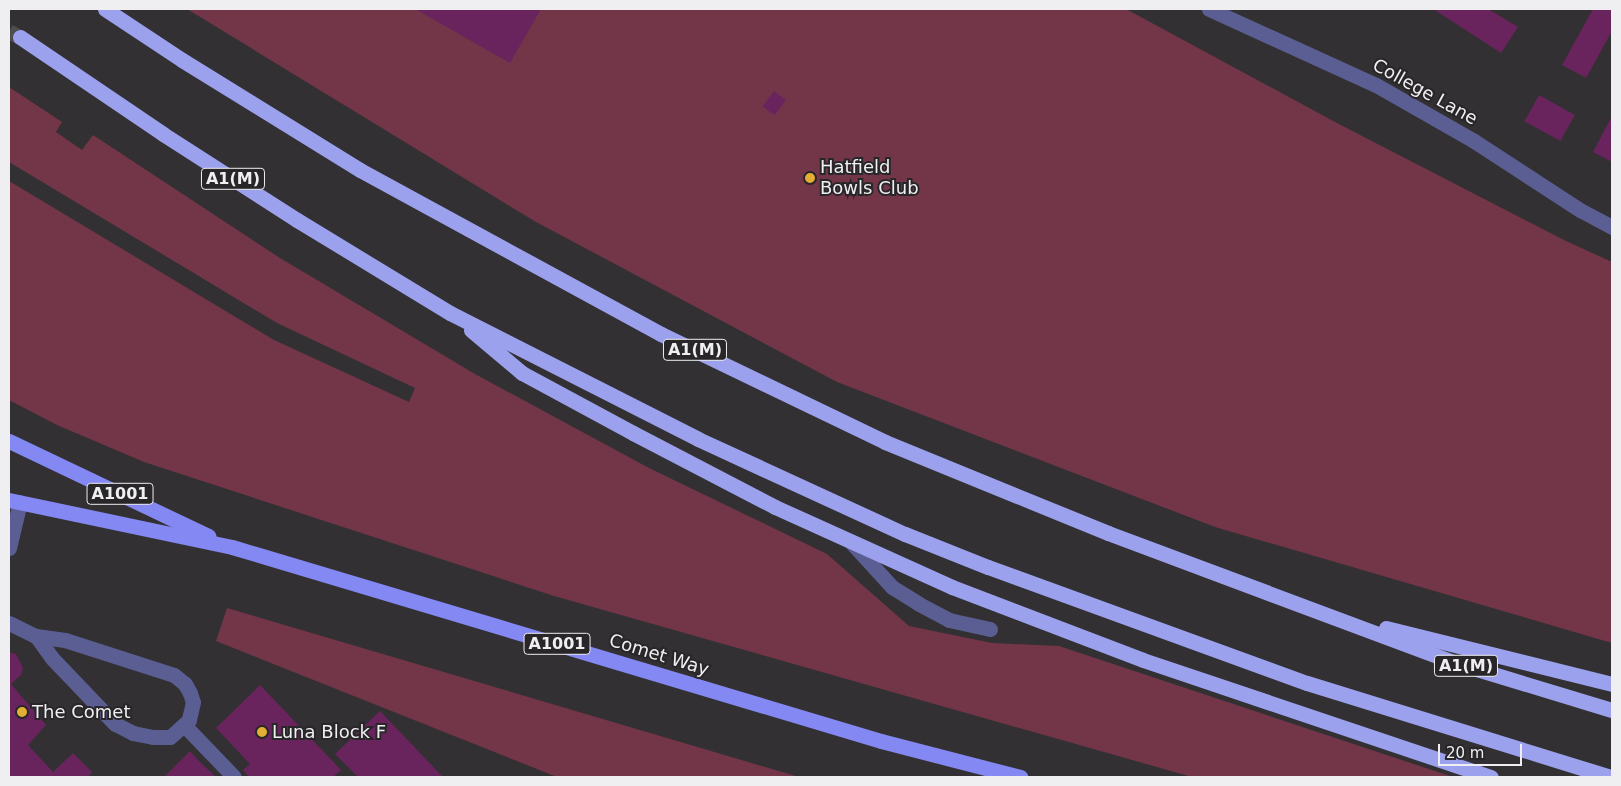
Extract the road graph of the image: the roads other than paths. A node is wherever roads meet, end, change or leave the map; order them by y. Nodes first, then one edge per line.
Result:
1 (105, 9) edge
2 (1209, 9) edge
3 (20, 37) tunnel mouth
4 (1612, 227) edge
5 (450, 313) junction
6 (9, 441) edge
7 (14, 501) edge
8 (850, 541) junction
9 (232, 547) junction
10 (9, 548) edge
11 (1324, 612) junction
12 (9, 623) edge
13 (990, 629) dead end
14 (36, 636) junction
15 (1612, 684) edge
16 (1612, 710) edge
17 (184, 725) junction
18 (234, 777) edge
19 (1020, 777) edge
20 (1491, 777) edge
21 (1610, 777) edge

1 - 11 highway, A1(M)
2 - 4 street, College Lane
3 - 5 highway, A1(M)
5 - 8 highway
5 - 21 highway, A1(M)
6 - 9 main road, Comet Way / A1001
7 - 9 main road, Comet Way / A1001
7 - 10 street
8 - 13 street
8 - 20 highway
9 - 19 main road, Comet Way / A1001
11 - 15 highway
11 - 16 highway, A1(M)
12 - 14 street
14 - 17 street
14 - 17 street
17 - 18 street

